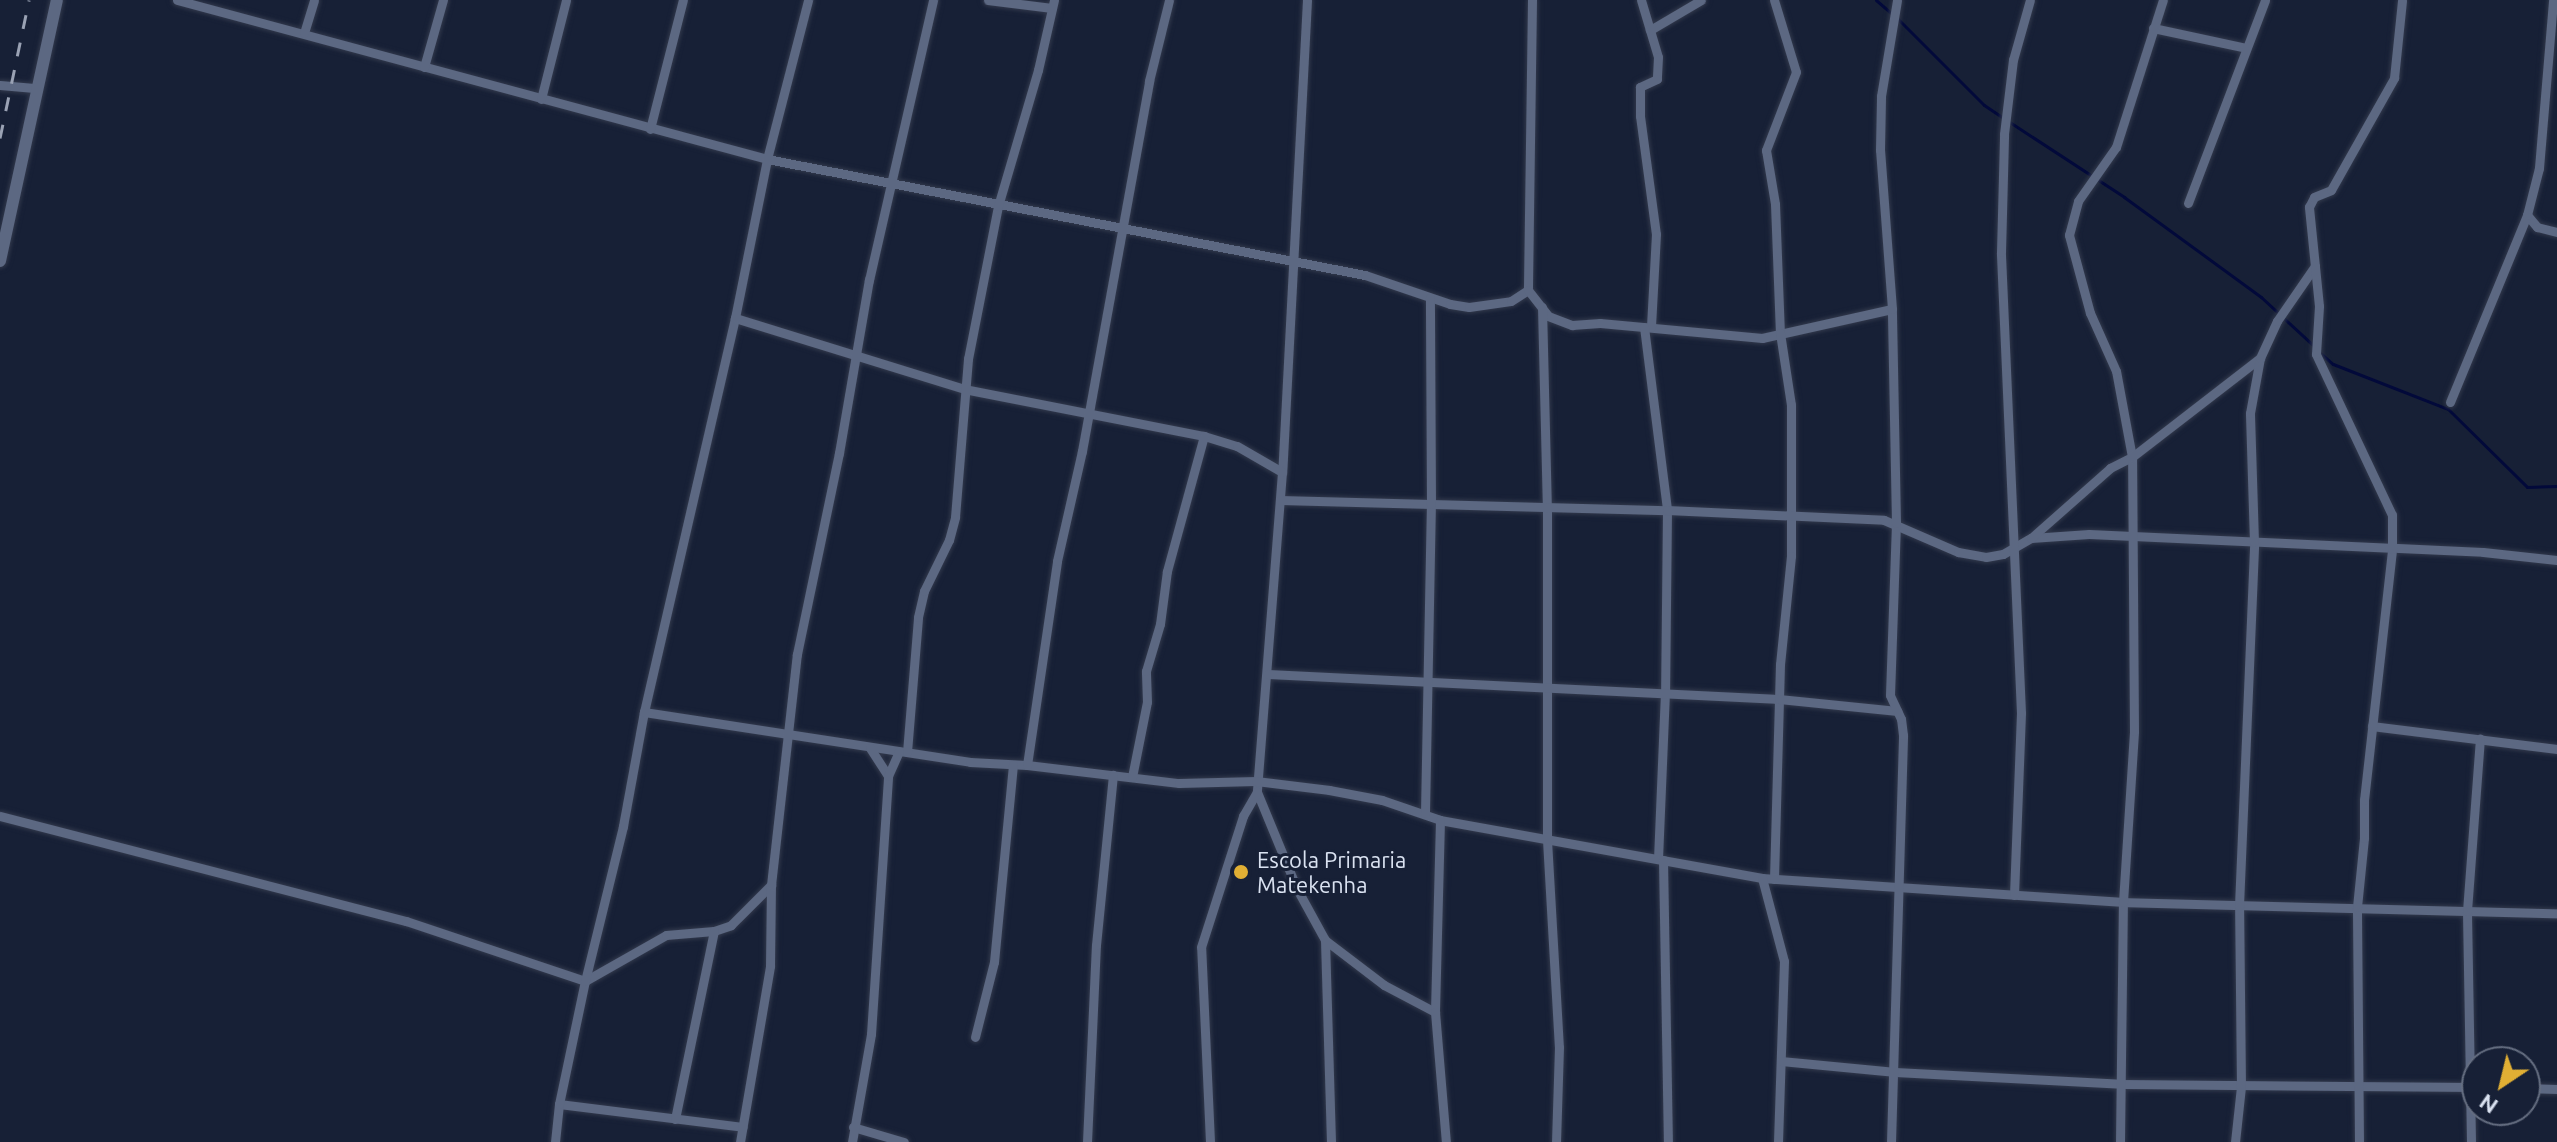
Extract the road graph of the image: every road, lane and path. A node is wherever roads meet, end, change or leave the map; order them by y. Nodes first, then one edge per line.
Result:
1 (57, 0) edge
2 (177, 0) edge
3 (314, 0) edge
4 (443, 0) edge
5 (566, 0) edge
6 (683, 0) edge
7 (808, 0) edge
8 (933, 0) edge
9 (988, 0) edge
10 (1169, 0) edge
11 (1307, 0) edge
12 (1532, 0) edge
13 (1641, 0) edge
14 (1701, 0) edge
15 (1774, 0) edge
16 (1897, 0) edge
17 (2030, 0) edge
18 (2163, 0) edge
19 (2265, 0) edge
20 (2402, 0) edge
21 (2553, 0) edge
22 (199, 2) edge
23 (1053, 4) edge
24 (2153, 28) junction
25 (1650, 30) junction
26 (304, 33) junction
27 (2246, 48) junction
28 (424, 67) junction
29 (0, 85) edge
30 (37, 88) junction
31 (541, 99) junction
32 (650, 129) junction
33 (767, 159) junction
34 (889, 185) junction
35 (2188, 203) dead end
36 (998, 206) junction
37 (2527, 215) junction
38 (1123, 231) junction
39 (2557, 232) edge
40 (0, 261) edge
41 (1291, 262) junction
42 (2315, 266) junction
43 (1528, 290) junction
44 (1430, 298) junction
45 (1542, 307) junction
46 (1892, 309) junction
47 (735, 318) junction
48 (1648, 327) junction
49 (1780, 333) junction
50 (855, 357) junction
51 (2260, 358) junction
52 (964, 389) junction
53 (2450, 402) dead end
54 (1089, 412) junction
55 (1204, 436) junction
56 (2132, 457) junction
57 (1282, 472) junction
58 (1280, 500) junction
59 (1431, 504) junction
60 (1547, 507) junction
61 (1667, 510) junction
62 (1790, 514) junction
63 (1896, 523) junction
64 (2135, 537) junction
65 (2031, 538) junction
66 (2254, 542) junction
67 (2015, 547) junction
68 (2392, 549) junction
69 (2557, 560) edge
70 (1268, 674) junction
71 (1429, 680) junction
72 (1547, 690) junction
73 (1665, 692) junction
74 (1779, 699) junction
75 (1897, 711) junction
76 (644, 712) junction
77 (2372, 726) junction
78 (786, 735) junction
79 (2480, 738) junction
80 (870, 748) junction
81 (2557, 749) edge
82 (903, 752) junction
83 (1013, 765) junction
84 (1027, 765) junction
85 (1113, 775) junction
86 (888, 776) junction
87 (1132, 777) junction
88 (1256, 786) junction
89 (1425, 813) junction
90 (0, 816) edge
91 (1440, 820) junction
92 (1547, 840) junction
93 (1660, 859) junction
94 (1762, 878) junction
95 (1774, 879) junction
96 (771, 885) junction
97 (1898, 887) junction
98 (2014, 895) junction
99 (2123, 902) junction
100 (2239, 906) junction
101 (2357, 907) junction
102 (2467, 911) junction
103 (2557, 913) edge
104 (714, 931) junction
105 (1325, 940) junction
106 (585, 981) junction
107 (1435, 1012) junction
108 (975, 1037) dead end
109 (2472, 1046) edge
110 (1781, 1061) junction
111 (1895, 1072) junction
112 (2360, 1083) junction
113 (2121, 1084) junction
114 (2241, 1087) junction
115 (2461, 1087) edge
116 (559, 1104) junction
117 (675, 1119) junction
118 (743, 1127) junction
119 (853, 1127) junction
120 (555, 1142) edge
121 (740, 1142) edge
122 (852, 1142) edge
123 (904, 1142) edge
124 (1087, 1142) edge
125 (1210, 1142) edge
126 (1331, 1142) edge
127 (1446, 1142) edge
128 (1556, 1142) edge
129 (1668, 1142) edge
130 (1778, 1142) edge
131 (1891, 1142) edge
132 (2120, 1142) edge
133 (2235, 1142) edge
134 (2359, 1142) edge

1 - 30 street
2 - 22 street
3 - 26 street
4 - 28 street
5 - 31 street
6 - 32 street
7 - 33 street
8 - 34 street
9 - 23 street
10 - 38 street
11 - 41 street
12 - 43 street
13 - 25 street
14 - 25 street
15 - 49 street
16 - 46 street
17 - 67 street
18 - 24 street
19 - 27 street
20 - 42 street
21 - 37 street
22 - 26 street
23 - 36 street
24 - 27 street
24 - 56 street
25 - 48 street
26 - 28 street
27 - 35 street
28 - 31 street
29 - 30 street
30 - 40 street
31 - 32 street
32 - 33 street
33 - 34 street
33 - 47 street
34 - 36 street
34 - 50 street
36 - 38 street
36 - 52 street
37 - 39 street
37 - 53 street
38 - 41 street
38 - 54 street
41 - 44 street
41 - 57 street
42 - 51 street
42 - 68 street
43 - 44 street
43 - 45 street
44 - 59 street
45 - 48 street
45 - 60 street
46 - 49 street
46 - 63 street
47 - 50 street
47 - 76 street
48 - 49 street
48 - 61 street
49 - 62 street
50 - 52 street
50 - 78 street
51 - 56 street
51 - 66 street
52 - 54 street
52 - 82 street
54 - 55 street
54 - 84 street
55 - 57 street
55 - 87 street
56 - 64 street
56 - 65 street
57 - 58 street
58 - 59 street
58 - 70 street
59 - 60 street
59 - 71 street
60 - 61 street
60 - 72 street
61 - 62 street
61 - 73 street
62 - 63 street
62 - 74 street
63 - 67 street
63 - 75 street
64 - 65 street
64 - 66 street
64 - 99 street
65 - 67 street
66 - 68 street
66 - 100 street
67 - 98 street
68 - 69 street
68 - 77 street
70 - 71 street
70 - 88 street
71 - 72 street
71 - 89 street
72 - 73 street
72 - 92 street
73 - 74 street
73 - 93 street
74 - 75 street
74 - 95 street
75 - 97 street
76 - 78 street
76 - 106 street
77 - 79 street
77 - 101 street
78 - 80 street
78 - 96 street
79 - 81 street
79 - 102 street
80 - 82 street
80 - 86 street
82 - 83 street
82 - 86 street
83 - 84 street
83 - 108 street
84 - 85 street
85 - 87 street
85 - 124 street
86 - 119 street
87 - 88 street
88 - 89 street
88 - 105 street
88 - 125 street
89 - 91 street
90 - 106 street
91 - 92 street
91 - 107 street
92 - 93 street
92 - 128 street
93 - 94 street
93 - 129 street
94 - 95 street
94 - 110 street
95 - 97 street
96 - 104 street
96 - 118 street
97 - 98 street
97 - 111 street
98 - 99 street
99 - 100 street
99 - 113 street
100 - 101 street
100 - 114 street
101 - 102 street
101 - 112 street
102 - 103 street
102 - 109 street
104 - 106 street
104 - 117 street
105 - 107 street
105 - 126 street
106 - 116 street
107 - 127 street
110 - 111 street
110 - 130 street
111 - 113 street
111 - 131 street
112 - 114 street
112 - 115 street
112 - 134 street
113 - 114 street
113 - 132 street
114 - 133 street
116 - 117 street
116 - 120 street
117 - 118 street
118 - 121 street
119 - 122 street
119 - 123 street

